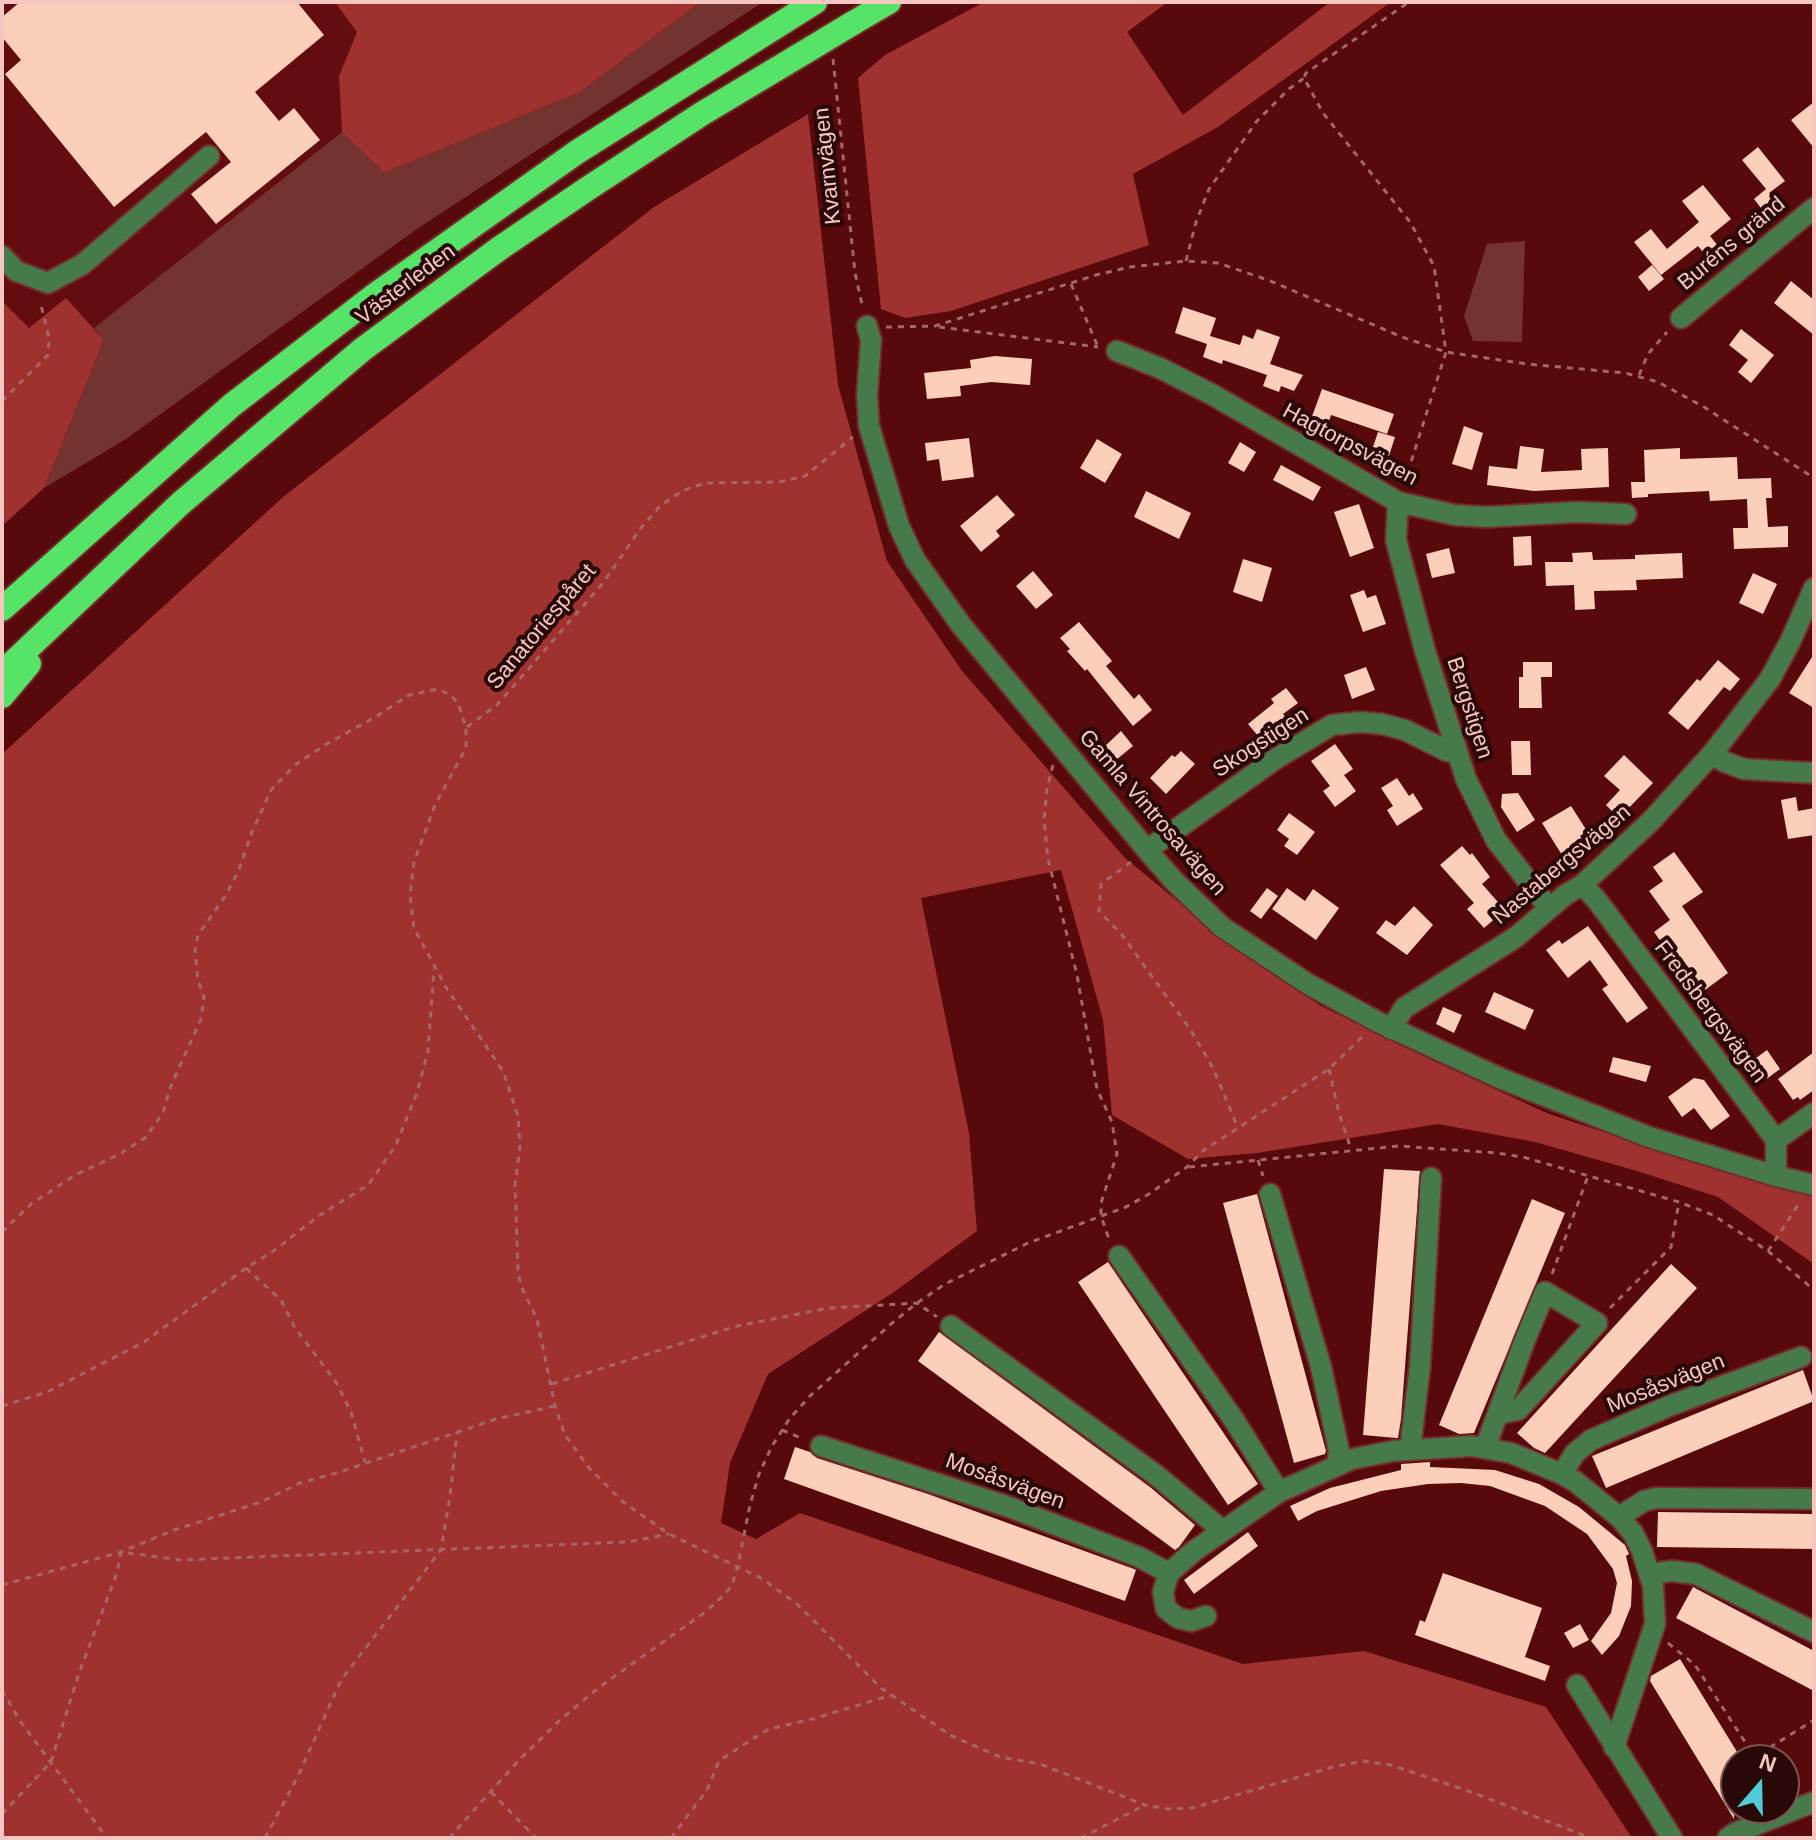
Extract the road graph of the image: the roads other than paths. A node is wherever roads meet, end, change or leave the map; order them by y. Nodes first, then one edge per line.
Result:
1 (889, 2) edge
2 (805, 8) edge
3 (209, 156) dead end
4 (1814, 208) edge
5 (2, 256) edge
6 (1681, 318) road end
7 (867, 326) road end
8 (1107, 349) road end
9 (1398, 502) junction
10 (1626, 514) dead end
11 (1814, 588) edge
12 (3, 608) edge
13 (64, 612) junction
14 (2, 673) edge
15 (2, 696) edge
16 (1457, 753) junction
17 (1712, 754) junction
18 (1814, 773) edge
19 (1147, 850) junction
20 (1582, 885) junction
21 (1549, 908) junction
22 (1384, 1025) junction
23 (1814, 1113) edge
24 (1776, 1140) junction
25 (1776, 1176) junction
26 (1431, 1178) dead end
27 (1810, 1184) edge
28 (1270, 1194) dead end
29 (1119, 1256) road end
30 (951, 1326) dead end
31 (1801, 1357) dead end
32 (1498, 1414) junction
33 (821, 1446) road end
34 (1485, 1448) junction
35 (1410, 1450) junction
36 (1337, 1465) junction
37 (1562, 1474) junction
38 (1279, 1492) junction
39 (1814, 1499) edge
40 (1619, 1517) junction
41 (1222, 1530) junction
42 (1169, 1573) junction
43 (1650, 1574) junction
44 (1206, 1616) dead end
45 (1814, 1632) edge
46 (1577, 1685) dead end
47 (1614, 1747) junction
48 (1814, 1802) edge
49 (1672, 1838) edge
50 (1728, 1838) edge

1 - 13 highway, Västerleden, bridge
2 - 12 highway, Västerleden
3 - 5 street
4 - 6 street, Buréns gränd
7 - 19 street, Gamla Vintrosavägen
8 - 9 street, Hagtorpsvägen
9 - 10 street, Hagtorpsvägen
9 - 16 street, Bergstigen
11 - 17 street, Nastabergsvägen
13 - 14 highway, Västerleden
13 - 15 highway
16 - 19 street, Skogstigen
16 - 21 street, Bergstigen
17 - 18 street
17 - 20 street, Nastabergsvägen
19 - 22 street, Gamla Vintrosavägen
20 - 21 street, Nastabergsvägen
20 - 24 street, Fredsbergsvägen
21 - 22 street, Nastabergsvägen
22 - 25 street, Gamla Vintrosavägen
23 - 24 street
24 - 25 street
25 - 27 street, Gamla Vintrosavägen
26 - 35 street
28 - 36 street
29 - 38 street
30 - 41 street
31 - 37 street, Mosåsvägen
32 - 32 street
32 - 34 street
33 - 42 street, Mosåsvägen
34 - 35 street
34 - 37 street
35 - 36 street
36 - 38 street
37 - 40 street
38 - 41 street
39 - 40 street
40 - 43 street
41 - 42 street
42 - 44 street
43 - 45 street
43 - 47 street
46 - 47 street
47 - 49 street
48 - 50 street

